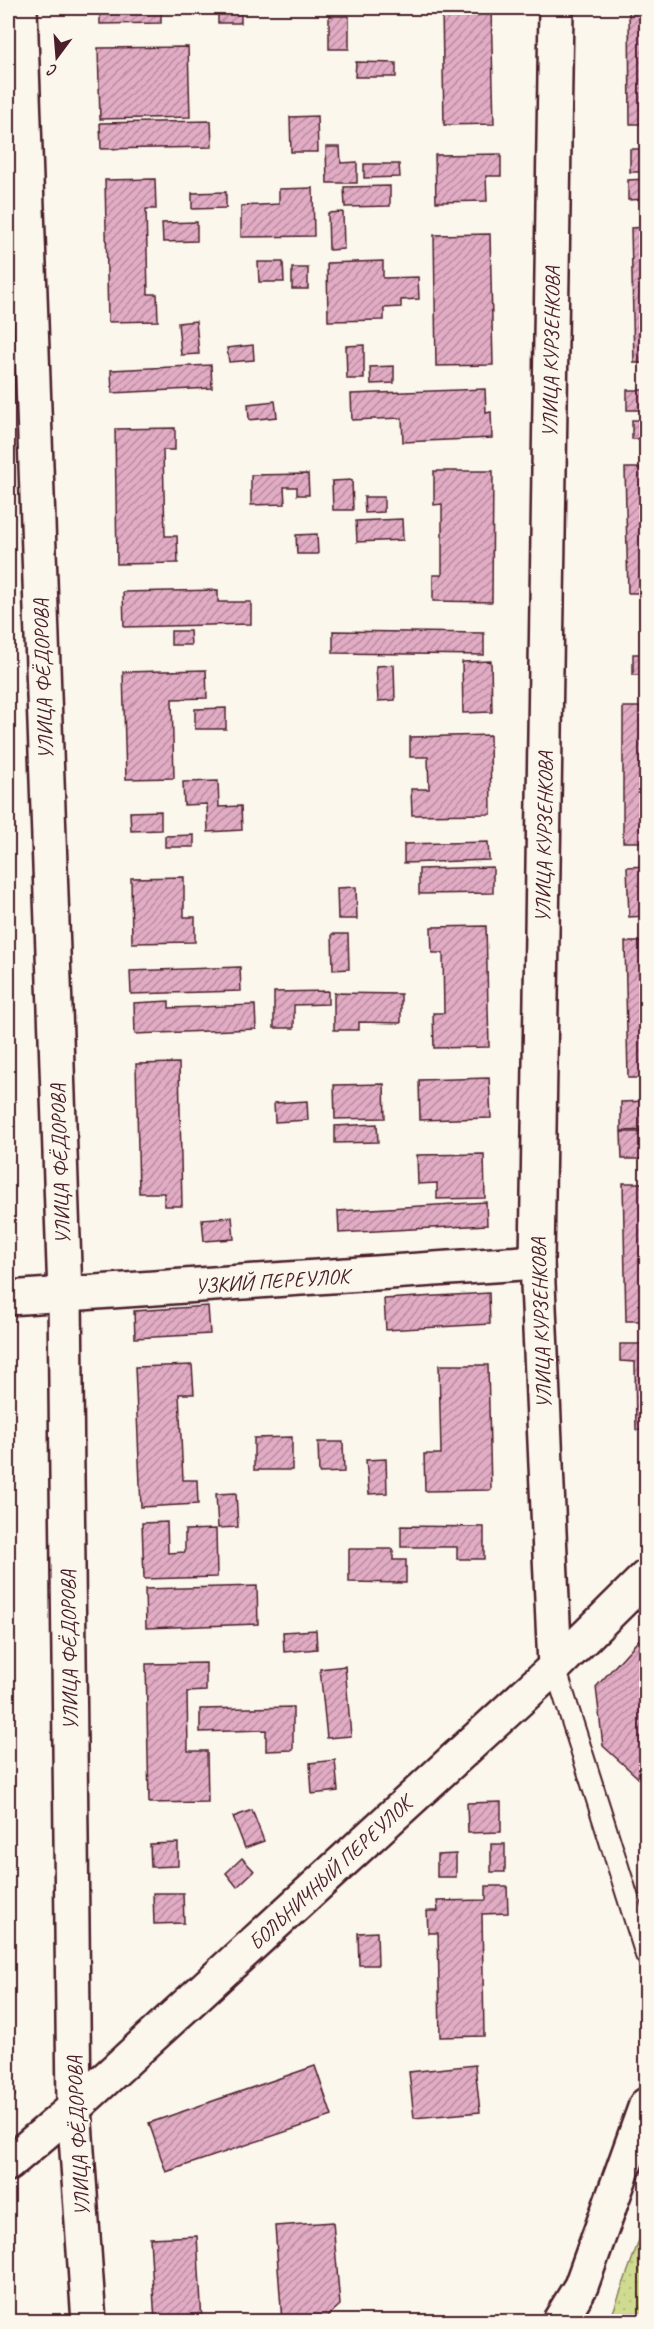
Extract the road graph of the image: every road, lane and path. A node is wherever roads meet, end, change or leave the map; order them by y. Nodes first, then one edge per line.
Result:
1 (20, 8) edge
2 (556, 8) edge
3 (537, 1262) junction
4 (65, 1295) junction
5 (8, 1298) edge
6 (646, 1577) edge
7 (555, 1667) junction
8 (646, 1955) edge
9 (646, 2104) edge
10 (74, 2108) junction
11 (8, 2164) edge
12 (89, 2322) edge
13 (559, 2322) edge

1 - 4 street, УЛИЦА ФЁДОРОВА
2 - 3 street, УЛИЦА КУРЗЕНКОВА
3 - 4 street, УЗКИЙ ПЕРЕУЛОК
3 - 7 street, УЛИЦА КУРЗЕНКОВА
4 - 5 street, УЗКИЙ ПЕРЕУЛОК
4 - 10 street, УЛИЦА ФЁДОРОВА
6 - 7 street, БОЛЬНИЧНЫЙ ПЕРЕУЛОК
7 - 8 lane
7 - 10 street, БОЛЬНИЧНЫЙ ПЕРЕУЛОК
9 - 13 street
10 - 11 street, БОЛЬНИЧНЫЙ ПЕРЕУЛОК
10 - 12 street, УЛИЦА ФЁДОРОВА

